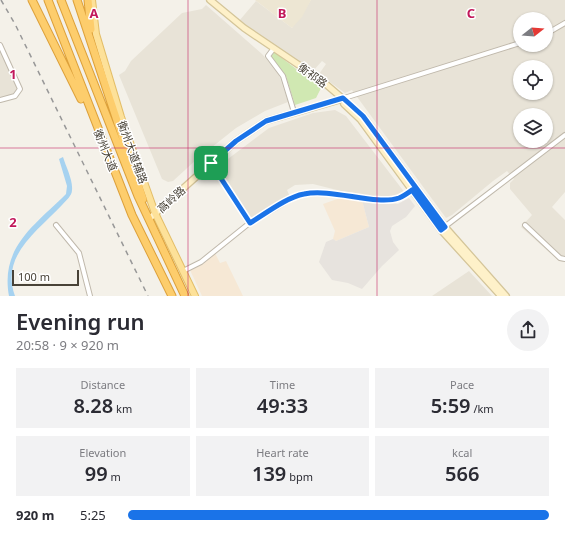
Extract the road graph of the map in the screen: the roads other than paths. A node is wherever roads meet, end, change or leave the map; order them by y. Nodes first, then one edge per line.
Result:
1 (32, 0) edge
2 (48, 0) edge
3 (61, 0) edge
4 (77, 0) edge
5 (88, 0) edge
6 (92, 0) edge
7 (208, 0) edge
8 (565, 23) edge
9 (553, 30) edge
10 (0, 45) edge
11 (513, 45) edge
12 (273, 49) junction
13 (99, 64) junction
14 (341, 99) junction
15 (0, 100) edge
16 (294, 112) junction
17 (565, 135) edge
18 (102, 142) junction
19 (211, 163) junction
20 (412, 190) junction
21 (155, 213) junction
22 (149, 219) junction
23 (250, 223) junction
24 (56, 225) dead end
25 (525, 226) dead end
26 (443, 228) junction
27 (565, 259) edge
28 (183, 271) junction
29 (90, 296) edge
30 (172, 296) edge
31 (185, 296) edge
32 (195, 296) edge
33 (501, 296) edge
34 (506, 296) edge

1 - 18 highway
2 - 18 highway, 衡州大道
3 - 22 highway, 衡州大道
4 - 13 highway
5 - 13 highway
6 - 21 main road, 衡州大道辅路
7 - 12 street, 衡祁路
8 - 9 street
10 - 15 street
11 - 14 street
12 - 14 street, 衡祁路
12 - 16 street
13 - 22 highway
14 - 16 street, 高岭路
14 - 20 street, 衡祁路
14 - 26 street, 衡祁路
16 - 19 street, 高岭路
17 - 26 street
18 - 30 highway, 衡州大道
19 - 21 street, 高岭路
19 - 23 street
20 - 23 street
20 - 26 street, 衡祁路
21 - 22 street, 高岭路
21 - 28 main road, 衡州大道辅路
22 - 31 highway, 衡州大道
23 - 28 street
24 - 29 street
25 - 27 street
26 - 33 street, 衡祁路
26 - 34 street, 衡祁路
28 - 32 main road, 衡州大道辅路

